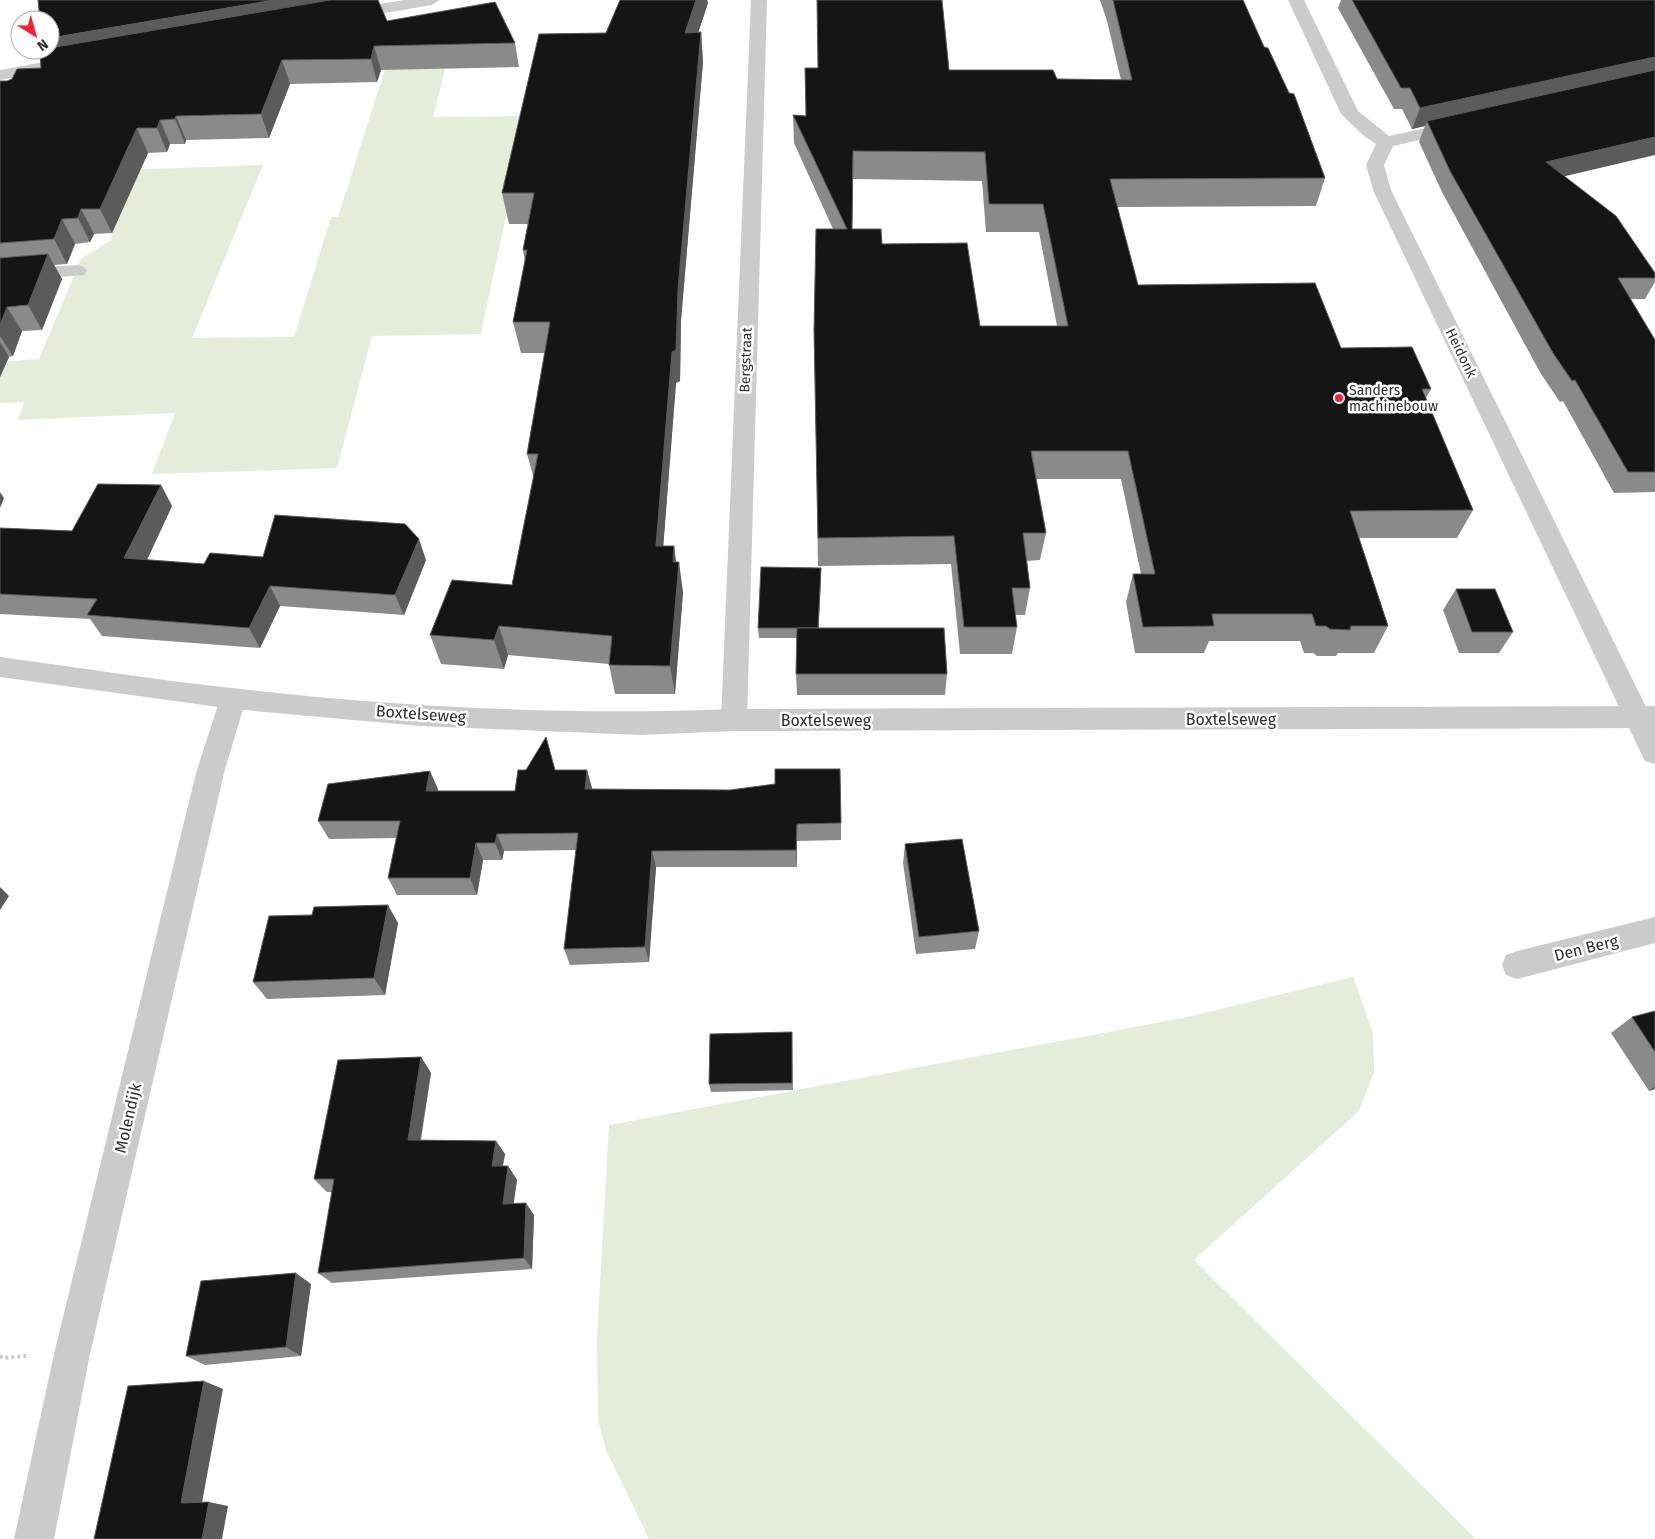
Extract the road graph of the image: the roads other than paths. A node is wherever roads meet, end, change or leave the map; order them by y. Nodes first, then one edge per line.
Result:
1 (432, 0) edge
2 (759, 0) edge
3 (1296, 0) edge
4 (329, 18) edge
5 (97, 58) edge
6 (0, 75) edge
7 (1473, 123) edge
8 (1386, 142) junction
9 (77, 271) dead end
10 (0, 276) edge
11 (0, 667) edge
12 (233, 699) junction
13 (1646, 717) edge
14 (734, 720) junction
15 (1655, 753) edge
16 (1655, 930) edge
17 (1517, 965) dead end
18 (34, 1539) edge

1 - 4 street
2 - 14 street, Bergstraat
3 - 8 street
5 - 6 street
7 - 8 street
8 - 13 street, Heidonk
9 - 10 street
11 - 12 street, Boxtelseweg
12 - 14 street, Boxtelseweg
12 - 18 street, Molendijk
13 - 14 street, Boxtelseweg
13 - 15 street
16 - 17 street, Den Berg

